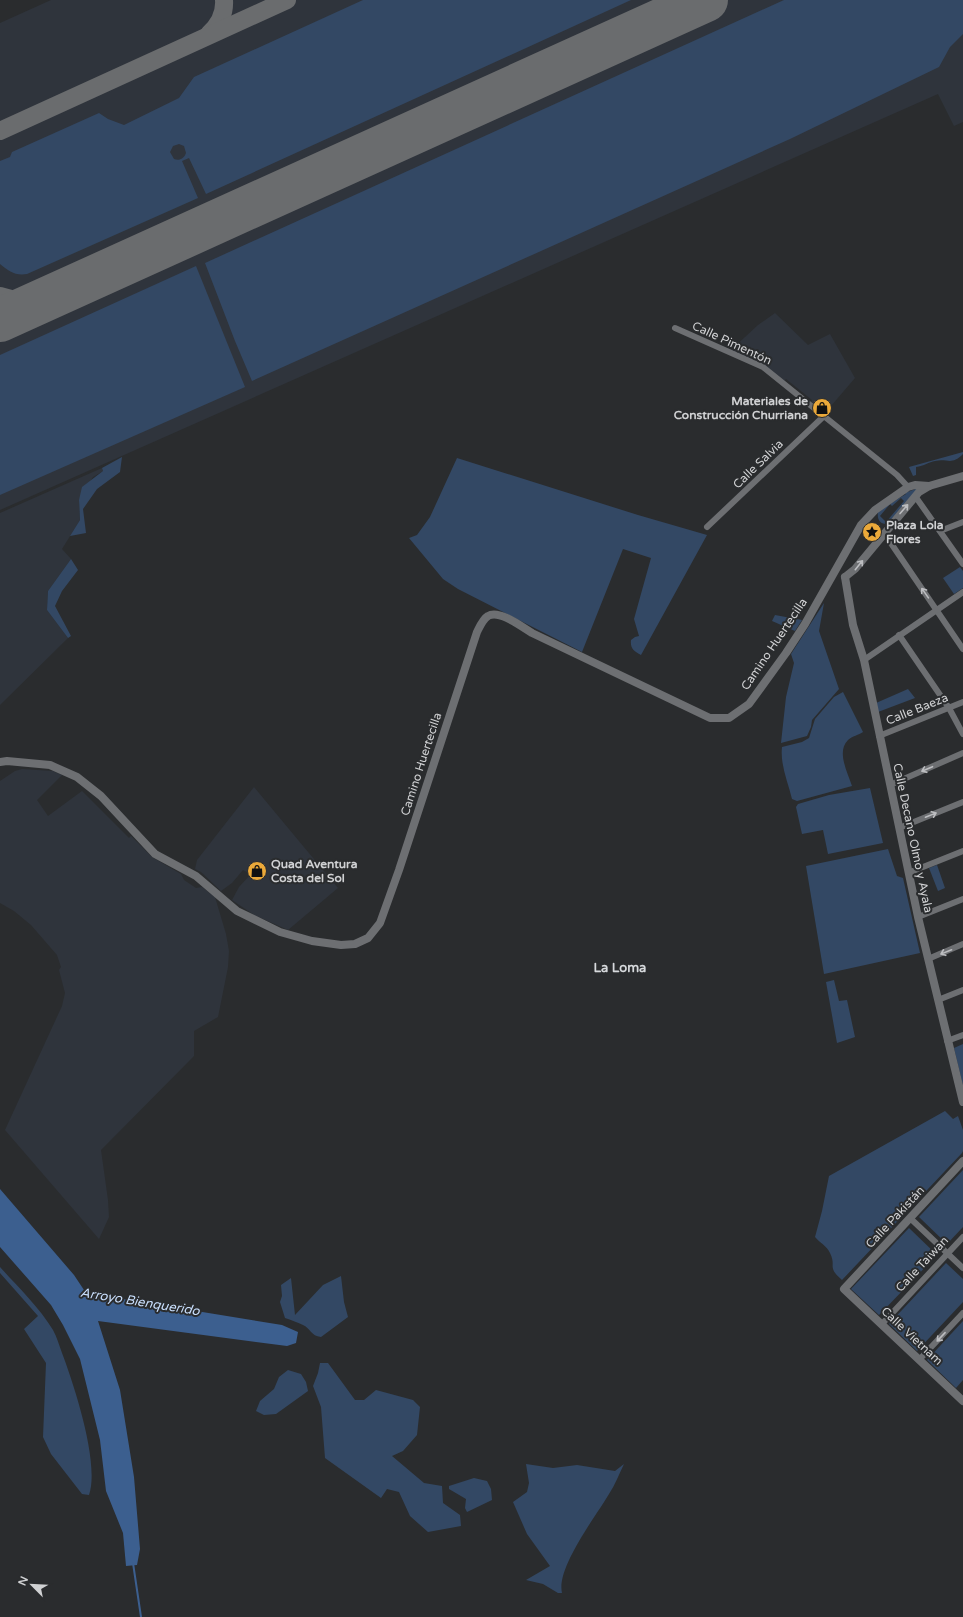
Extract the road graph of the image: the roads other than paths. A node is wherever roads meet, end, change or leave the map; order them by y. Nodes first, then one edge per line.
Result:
1 (675, 328) dead end
2 (824, 416) junction
3 (963, 476) edge
4 (929, 486) junction
5 (908, 487) junction
6 (915, 496) junction
7 (963, 522) edge
8 (707, 527) dead end
9 (940, 531) junction
10 (884, 533) junction
11 (960, 554) edge
12 (963, 564) edge
13 (835, 570) junction
14 (845, 577) junction
15 (963, 592) edge
16 (937, 610) junction
17 (899, 635) junction
18 (963, 648) edge
19 (864, 660) junction
20 (963, 702) edge
21 (949, 708) junction
22 (963, 734) edge
23 (879, 736) junction
24 (963, 753) edge
25 (0, 762) edge
26 (890, 785) junction
27 (963, 802) edge
28 (899, 828) junction
29 (963, 851) edge
30 (908, 873) junction
31 (963, 900) edge
32 (918, 917) junction
33 (963, 944) edge
34 (928, 958) junction
35 (963, 990) edge
36 (938, 1000) junction
37 (963, 1035) edge
38 (948, 1041) junction
39 (963, 1102) edge
40 (963, 1161) edge
41 (910, 1218) junction
42 (963, 1237) edge
43 (947, 1254) junction
44 (963, 1268) edge
45 (844, 1289) joint
46 (963, 1313) edge
47 (882, 1324) junction
48 (919, 1360) junction
49 (962, 1397) edge

1 - 2 street, Calle Pimentón
2 - 5 street, Calle Pimentón
2 - 8 street, Calle Salvia
3 - 4 street
4 - 5 street
4 - 6 street
5 - 13 street
6 - 9 street
10 -> 6 street
7 - 9 street
9 - 11 street
14 -> 10 street
16 -> 10 street
11 - 12 street
13 - 14 street
13 - 25 street, Camino Huertecilla
14 - 19 street, Calle Decano Olmo y Ayala
15 - 16 street
16 - 17 street
16 - 18 street
17 - 19 street
17 - 21 street
19 - 23 street, Calle Decano Olmo y Ayala
20 - 21 street, Calle Baeza
21 - 22 street
21 - 23 street, Calle Baeza
23 - 26 street, Calle Decano Olmo y Ayala
24 -> 26 street
26 - 28 street, Calle Decano Olmo y Ayala
28 -> 27 street
28 - 30 street, Calle Decano Olmo y Ayala
29 - 30 street
30 - 32 street, Calle Decano Olmo y Ayala
31 - 32 street
32 - 34 street, Calle Decano Olmo y Ayala
33 -> 34 street
34 - 36 street, Calle Decano Olmo y Ayala
35 - 36 street
36 - 38 street, Calle Decano Olmo y Ayala
37 - 38 street
38 - 39 street, Calle Decano Olmo y Ayala
40 - 41 street, Calle Pakistán
41 - 43 street
41 - 45 street, Calle Pakistán
42 - 43 street, Calle Taiwan
43 - 44 street
43 - 47 street, Calle Taiwan
45 - 47 street, Calle Vietnam
46 -> 48 street
47 - 48 street, Calle Vietnam
48 - 49 street, Calle Vietnam

